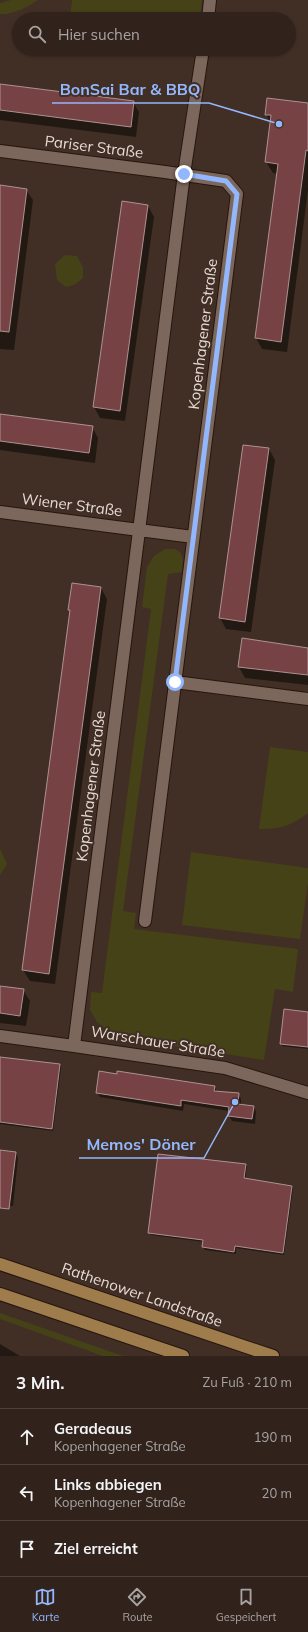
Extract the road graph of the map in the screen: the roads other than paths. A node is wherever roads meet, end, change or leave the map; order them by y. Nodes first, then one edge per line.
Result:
1 (210, 0) edge
2 (209, 12) edge
3 (202, 56) edge
4 (0, 151) edge
5 (184, 174) junction
6 (0, 512) edge
7 (139, 530) junction
8 (193, 537) junction
9 (175, 682) junction
10 (308, 700) edge
11 (145, 921) dead end
12 (0, 1036) edge
13 (74, 1046) junction
14 (308, 1093) edge
15 (0, 1264) edge
16 (0, 1294) edge
17 (183, 1356) edge
18 (273, 1356) edge

1 - 2 street
3 - 5 street, Kopenhagener Straße
4 - 5 street, Pariser Straße
5 - 7 street, Kopenhagener Straße
5 - 8 street, Kopenhagener Straße
6 - 7 street, Wiener Straße
7 - 8 street
7 - 13 street, Kopenhagener Straße
8 - 9 street, Kopenhagener Straße
9 - 10 street
9 - 11 street, Kopenhagener Straße
12 - 13 street, Warschauer Straße
13 - 14 street, Warschauer Straße
15 - 18 main road, Rathenower Landstraße
16 - 17 main road

